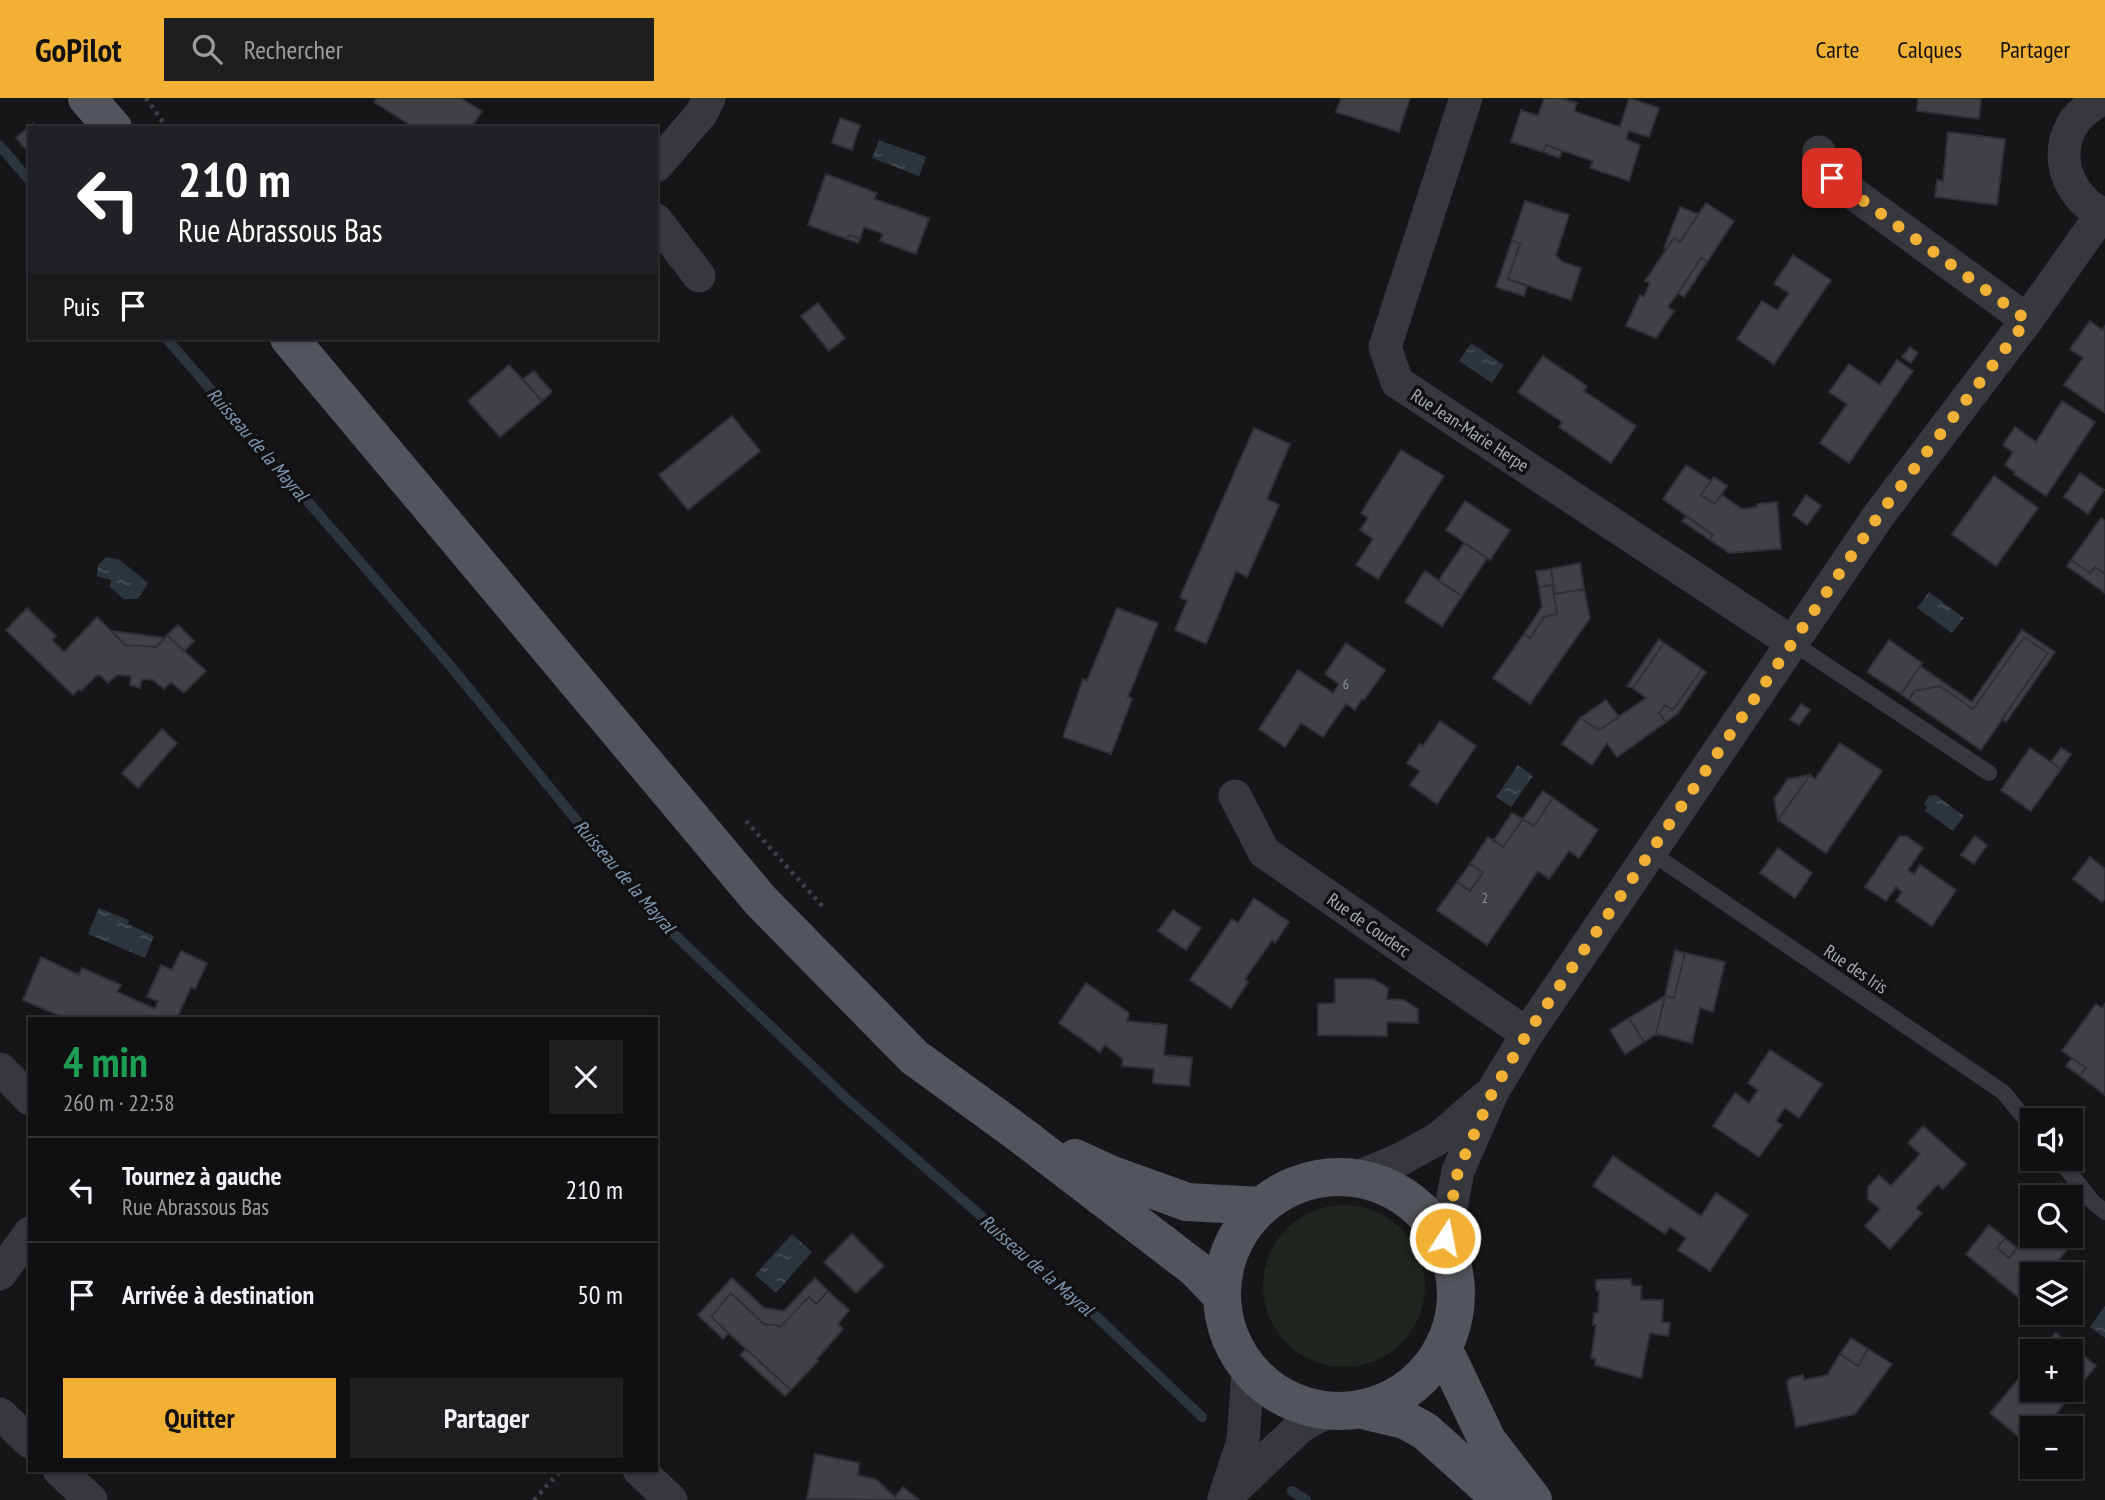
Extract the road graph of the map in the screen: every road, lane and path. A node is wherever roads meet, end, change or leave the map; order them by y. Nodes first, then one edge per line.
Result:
1 (88, 98) edge
2 (97, 98) edge
3 (146, 98) edge
4 (709, 98) edge
5 (1466, 98) edge
6 (2087, 102) edge
7 (113, 126) edge
8 (114, 126) edge
9 (166, 126) edge
10 (1819, 152) dead end
11 (658, 164) edge
12 (2104, 214) edge
13 (658, 223) edge
14 (699, 276) dead end
15 (2027, 320) junction
16 (291, 340) edge
17 (1793, 643) junction
18 (1989, 773) dead end
19 (1235, 796) dead end
20 (1650, 852) junction
21 (1527, 1034) junction
22 (0, 1069) edge
23 (1493, 1091) junction
24 (28, 1096) edge
25 (2020, 1113) edge
26 (1021, 1135) junction
27 (2068, 1171) edge
28 (1363, 1175) junction
29 (1261, 1206) junction
30 (2105, 1212) edge
31 (28, 1236) edge
32 (1445, 1238) junction
33 (0, 1274) edge
34 (1221, 1295) junction
35 (1444, 1350) junction
36 (1248, 1371) junction
37 (1366, 1410) junction
38 (1328, 1411) junction
39 (0, 1414) edge
40 (28, 1440) edge
41 (62, 1472) edge
42 (559, 1472) edge
43 (641, 1472) edge
44 (1224, 1499) edge
45 (92, 1500) edge
46 (534, 1500) edge
47 (671, 1500) edge
48 (1502, 1500) edge
49 (1533, 1500) edge

1 - 7 main road
2 - 8 main road
3 - 9 path
4 - 11 street
5 - 17 street, Rue Jean-Marie Herpe
6 - 12 street
10 - 15 street
12 - 15 street
13 - 14 street
15 - 17 street
16 - 26 main road
17 - 18 lane
17 - 20 street
19 - 21 street, Rue de Couderc
20 - 21 street
20 - 25 lane, Rue des Iris
21 - 23 street
22 - 24 street
23 - 28 street
23 - 32 street
26 - 29 main road
26 - 34 main road
27 - 30 lane
28 - 29 main road
28 - 32 main road
29 - 34 main road
31 - 33 street
32 - 35 main road
34 - 36 main road
35 - 37 main road
35 - 49 main road
36 - 38 main road
36 - 44 street
37 - 38 main road
37 - 48 main road
38 - 44 street
39 - 40 street
41 - 45 street
42 - 46 path
43 - 47 street

